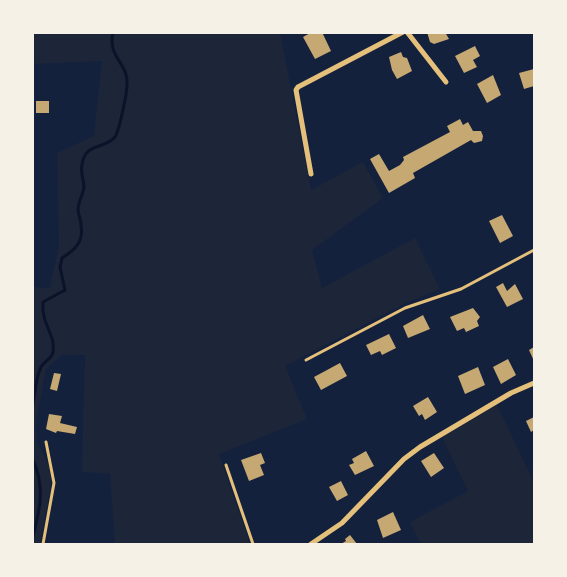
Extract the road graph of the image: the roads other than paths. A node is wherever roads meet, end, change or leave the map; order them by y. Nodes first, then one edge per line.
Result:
1 (403, 32) edge
2 (407, 32) edge
3 (446, 82) dead end
4 (311, 174) dead end
5 (534, 250) edge
6 (306, 360) dead end
7 (534, 383) edge
8 (46, 442) dead end
9 (226, 465) dead end
10 (43, 544) edge
11 (253, 544) edge
12 (311, 544) edge

1 - 4 street
2 - 3 street
5 - 6 lane
7 - 12 street
8 - 10 lane
9 - 11 lane

